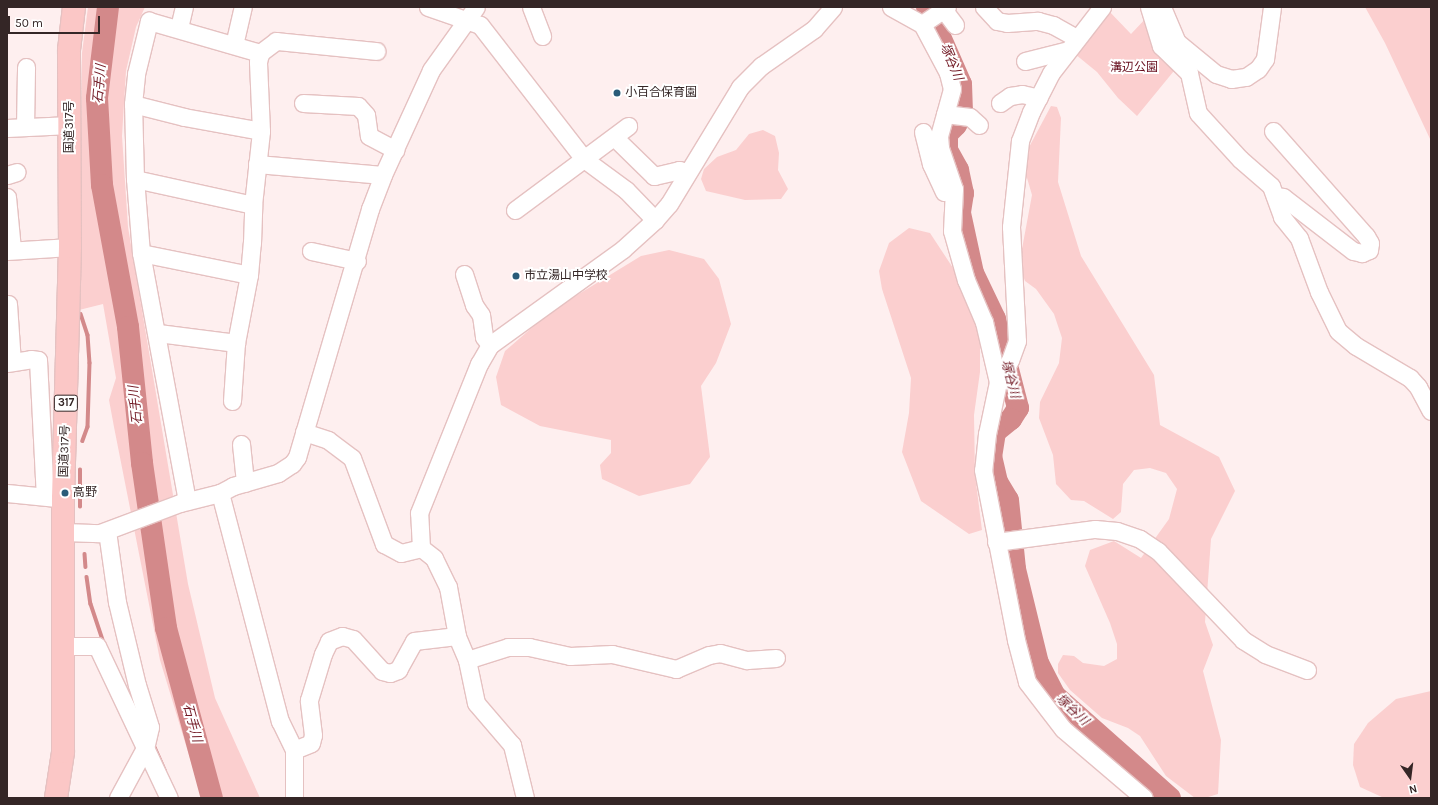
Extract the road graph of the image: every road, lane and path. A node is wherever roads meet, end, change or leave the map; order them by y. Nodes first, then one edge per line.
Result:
1 (74, 7) edge
2 (184, 7) edge
3 (243, 7) edge
4 (428, 7) edge
5 (531, 7) edge
6 (833, 7) edge
7 (891, 7) edge
8 (984, 7) edge
9 (1102, 7) edge
10 (1149, 7) edge
11 (1162, 7) edge
12 (1272, 7) edge
13 (471, 11) edge
14 (935, 15) edge
15 (955, 25) dead end
16 (179, 28) junction
17 (542, 36) dead end
18 (1072, 44) junction
19 (234, 45) junction
20 (376, 51) dead end
21 (260, 53) junction
22 (1025, 61) dead end
23 (26, 67) dead end
24 (1039, 98) junction
25 (304, 103) dead end
26 (1000, 103) dead end
27 (133, 104) junction
28 (70, 125) junction
29 (628, 126) dead end
30 (25, 127) junction
31 (7, 128) edge
32 (261, 131) junction
33 (1273, 131) dead end
34 (923, 132) dead end
35 (614, 137) junction
36 (395, 150) junction
37 (584, 159) junction
38 (257, 164) junction
39 (687, 172) junction
40 (383, 175) junction
41 (135, 179) junction
42 (1275, 196) junction
43 (7, 197) edge
44 (253, 205) junction
45 (515, 210) dead end
46 (655, 220) junction
47 (952, 231) junction
48 (70, 247) junction
49 (9, 250) edge
50 (311, 251) dead end
51 (141, 254) junction
52 (357, 262) junction
53 (464, 274) dead end
54 (249, 275) junction
55 (8, 304) dead end
56 (158, 333) junction
57 (236, 343) junction
58 (490, 345) junction
59 (9, 363) edge
60 (1000, 378) junction
61 (232, 400) dead end
62 (1431, 411) edge
63 (304, 432) junction
64 (241, 444) dead end
65 (245, 482) junction
66 (7, 493) edge
67 (220, 493) junction
68 (54, 497) junction
69 (184, 502) junction
70 (107, 531) junction
71 (64, 532) junction
72 (999, 541) junction
73 (421, 548) junction
74 (457, 636) junction
75 (65, 646) junction
76 (776, 658) dead end
77 (467, 660) junction
78 (1307, 670) dead end
79 (145, 748) junction
80 (294, 750) junction
81 (56, 798) edge
82 (118, 798) edge
83 (169, 798) edge
84 (294, 798) edge
85 (525, 798) edge
86 (1144, 798) edge

1 - 28 highway, 国道317号 / 317
2 - 16 street
3 - 19 street
4 - 13 street
5 - 17 street
6 - 39 street
7 - 14 street
8 - 18 street
9 - 18 street
10 - 42 street
11 - 12 street
13 - 36 street
13 - 37 street
14 - 15 street
14 - 47 street
16 - 19 street
16 - 27 street
18 - 22 street
18 - 24 street
19 - 21 street
20 - 21 street
21 - 32 street
23 - 30 street
24 - 26 street
24 - 60 street
25 - 36 street
27 - 32 street
27 - 41 street
28 - 30 street
28 - 48 highway, 国道317号 / 317
29 - 35 street
30 - 31 street
32 - 38 street
33 - 42 street
34 - 47 street
35 - 37 street
35 - 39 street
36 - 40 street
37 - 45 street
37 - 46 street
38 - 40 street
38 - 44 street
39 - 46 street
40 - 52 street
41 - 44 street
41 - 51 street
42 - 62 street
43 - 49 street
44 - 54 street
46 - 58 street
47 - 60 street
48 - 49 street
48 - 68 highway, 国道317号 / 317
50 - 52 street
51 - 54 street
51 - 56 street
52 - 63 street
53 - 58 street
54 - 57 street
55 - 59 street
56 - 57 street
56 - 69 street
57 - 61 street
58 - 73 street
59 - 68 street
60 - 72 street
63 - 65 street
63 - 73 street
64 - 65 street
65 - 67 street
66 - 68 street
67 - 69 street
67 - 80 street
68 - 71 highway, 国道317号 / 317
69 - 70 street
70 - 71 street
70 - 79 street
71 - 75 highway, 国道317号 / 317
72 - 78 street
72 - 86 street
73 - 74 street
74 - 77 street
74 - 80 street
75 - 79 street
75 - 81 highway, 国道317号 / 317
76 - 77 street
77 - 85 street
79 - 82 street
79 - 83 street
80 - 84 street

